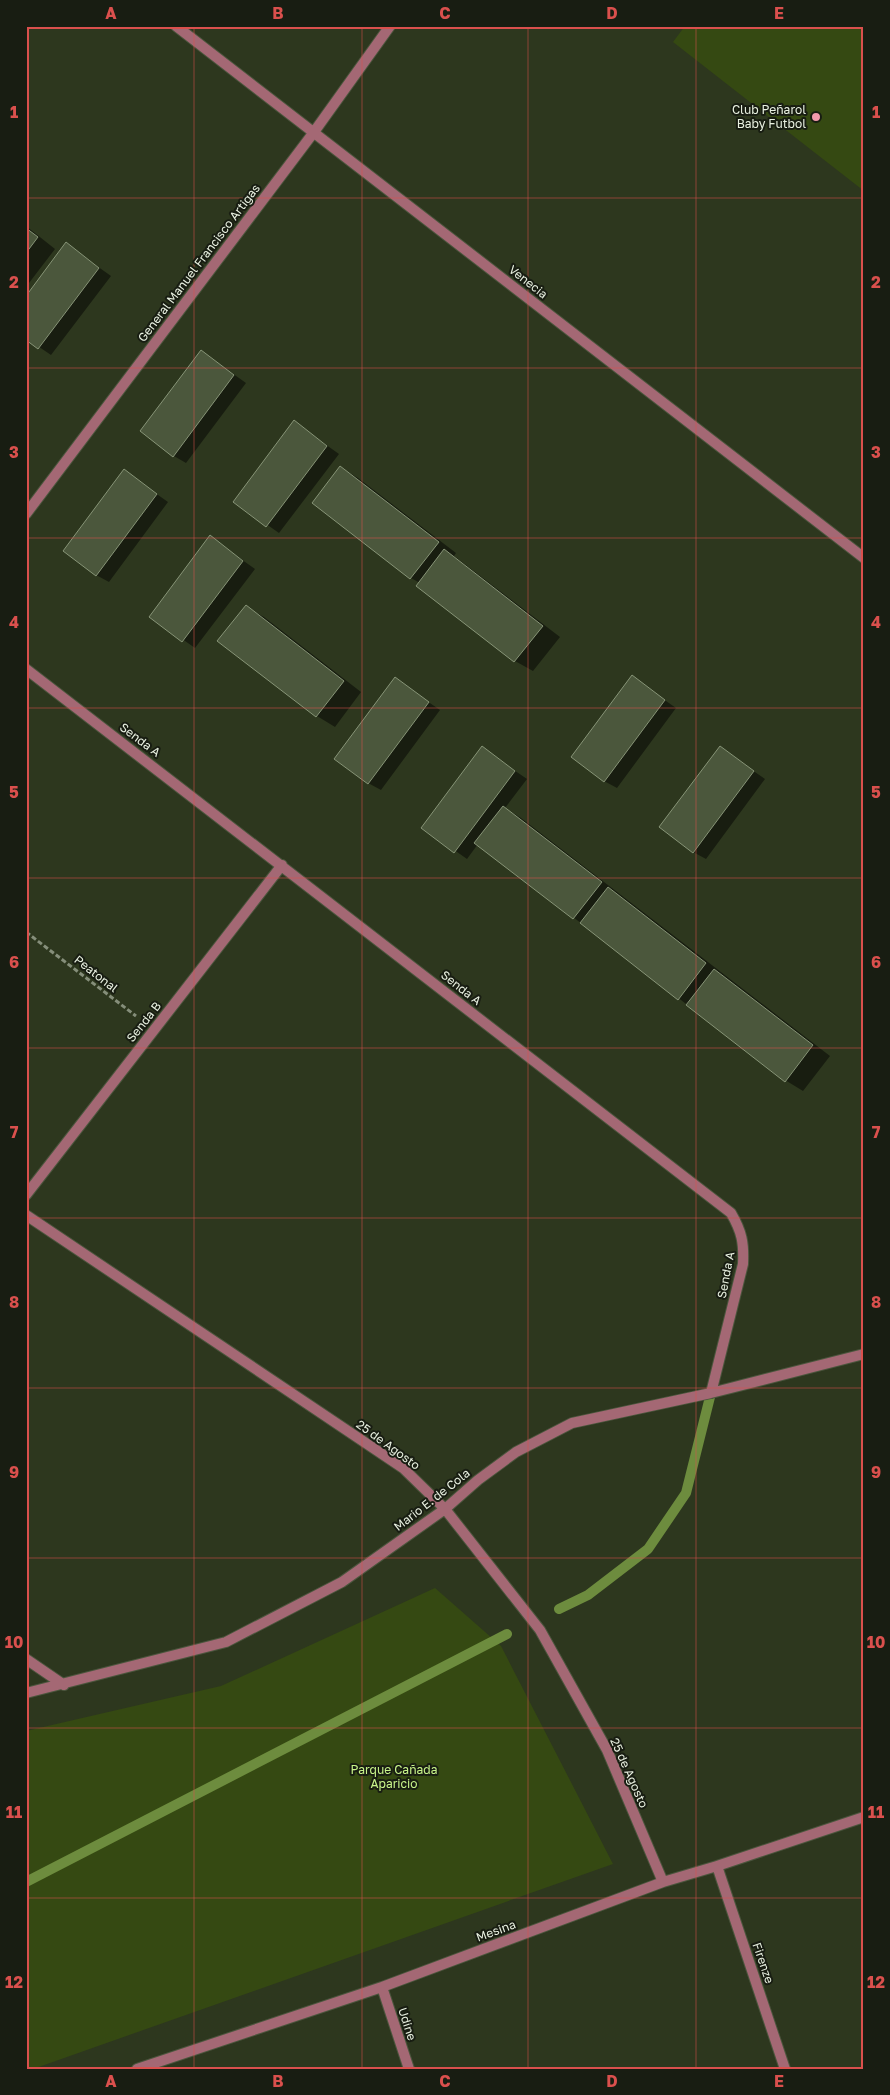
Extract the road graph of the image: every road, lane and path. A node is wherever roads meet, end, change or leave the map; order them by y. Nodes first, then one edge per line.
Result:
1 (176, 26) edge
2 (390, 26) edge
3 (314, 132) junction
4 (26, 514) edge
5 (864, 558) edge
6 (26, 669) edge
7 (282, 865) junction
8 (26, 932) edge
9 (154, 1030) junction
10 (26, 1195) edge
11 (26, 1215) edge
12 (864, 1354) edge
13 (710, 1393) junction
14 (446, 1508) junction
15 (26, 1659) edge
16 (64, 1685) junction
17 (26, 1693) edge
18 (864, 1817) edge
19 (717, 1866) junction
20 (663, 1882) junction
21 (382, 1986) junction
22 (137, 2069) edge
23 (409, 2069) edge
24 (785, 2069) edge

1 - 3 street, Venecia
2 - 3 street, General Manuel Francisco Artigas
3 - 4 street, General Manuel Francisco Artigas
3 - 5 street, Venecia
6 - 7 street, Senda A
7 - 9 street, Senda B
7 - 13 street, Senda A
8 - 9 path, Peatonal
9 - 10 street, Senda B
11 - 14 street, 25 de Agosto
12 - 13 street, Mario E. de Cola
13 - 14 street, Mario E. de Cola
14 - 16 street, Mario E. de Cola
14 - 20 street, 25 de Agosto
15 - 16 street
16 - 17 street, Mario E. de Cola
18 - 19 street, Mesina
19 - 20 street, Mesina
19 - 24 street, Firenze
20 - 21 street, Mesina
21 - 22 street, Mesina
21 - 23 street, Udine

